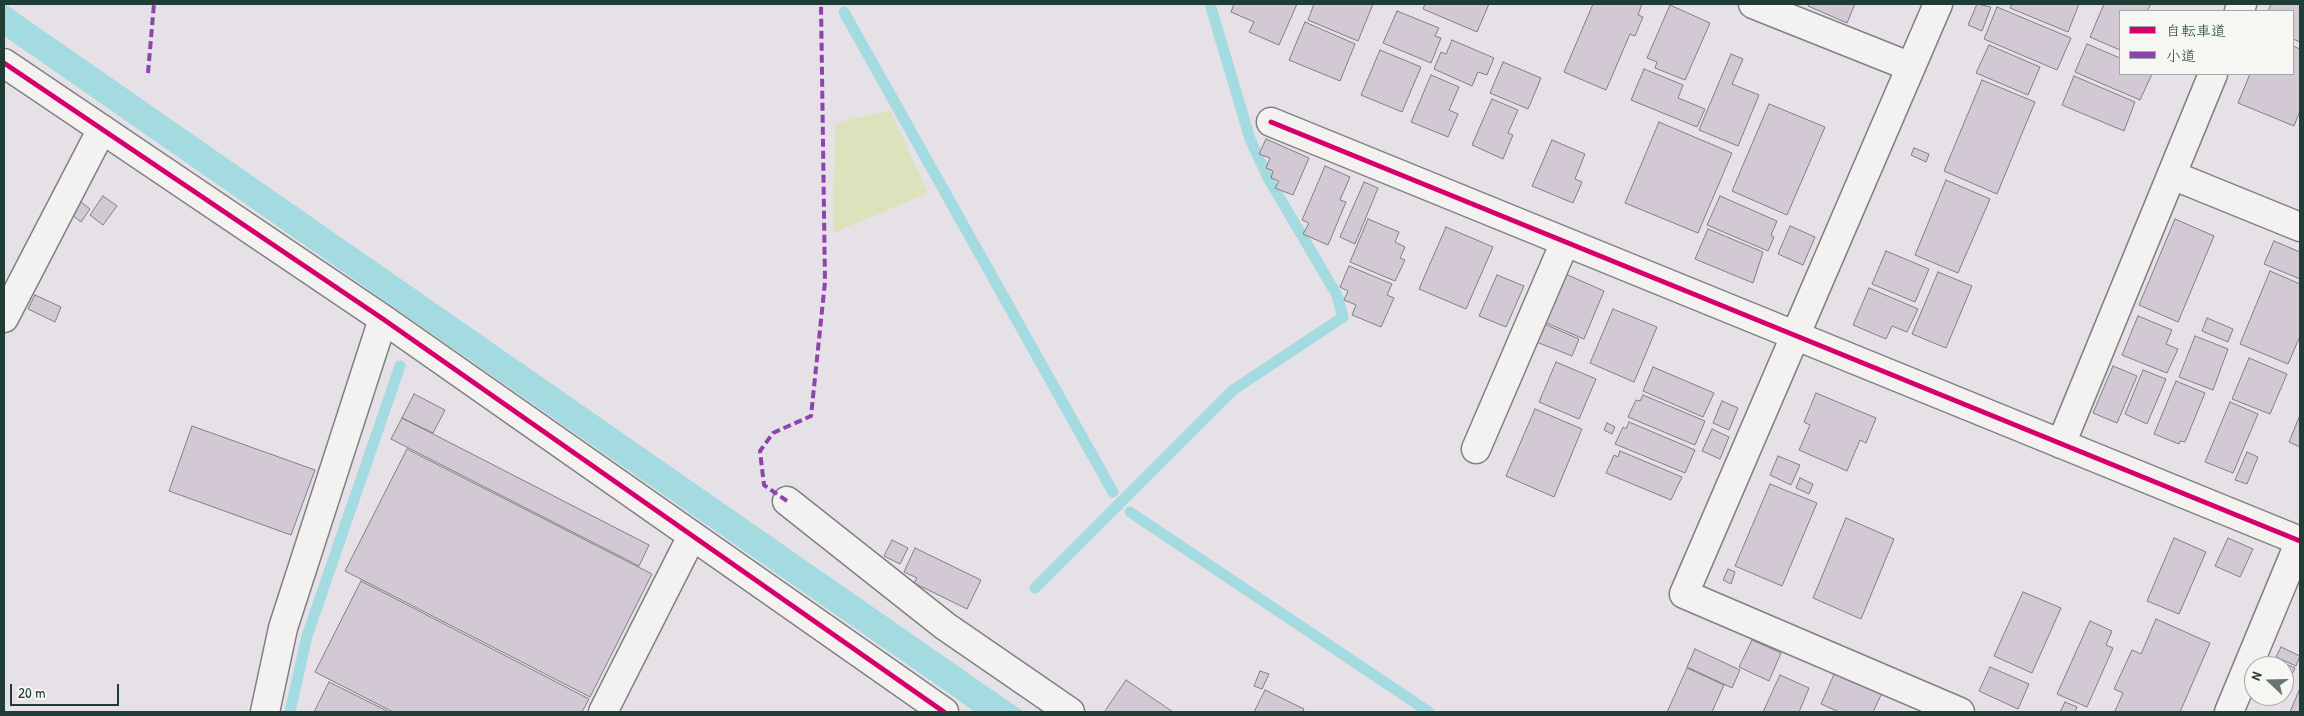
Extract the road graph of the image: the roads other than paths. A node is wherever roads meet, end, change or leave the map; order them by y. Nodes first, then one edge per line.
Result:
1 (1753, 4) edge
2 (1938, 4) edge
3 (4, 63) edge
4 (1911, 67) junction
5 (2213, 75) edge
6 (1271, 122) dead end
7 (102, 129) junction
8 (2172, 175) junction
9 (2300, 228) edge
10 (1565, 242) junction
11 (4, 318) edge
12 (383, 319) junction
13 (1795, 336) junction
14 (2061, 444) junction
15 (1476, 449) dead end
16 (787, 501) dead end
17 (692, 536) junction
18 (2300, 541) edge
19 (1948, 710) edge
20 (265, 712) edge
21 (603, 712) edge
22 (944, 712) edge
23 (1070, 712) edge
24 (2229, 712) edge

1 - 4 street
2 - 4 street
3 - 7 street
4 - 13 street
5 - 8 street
6 - 10 street
7 - 11 street
7 - 12 street
8 - 9 street
8 - 14 street
10 - 13 street
10 - 15 street
12 - 17 street
12 - 20 street
13 - 14 street
13 - 19 street
14 - 18 street
16 - 23 street
17 - 21 street
17 - 22 street
18 - 24 street

